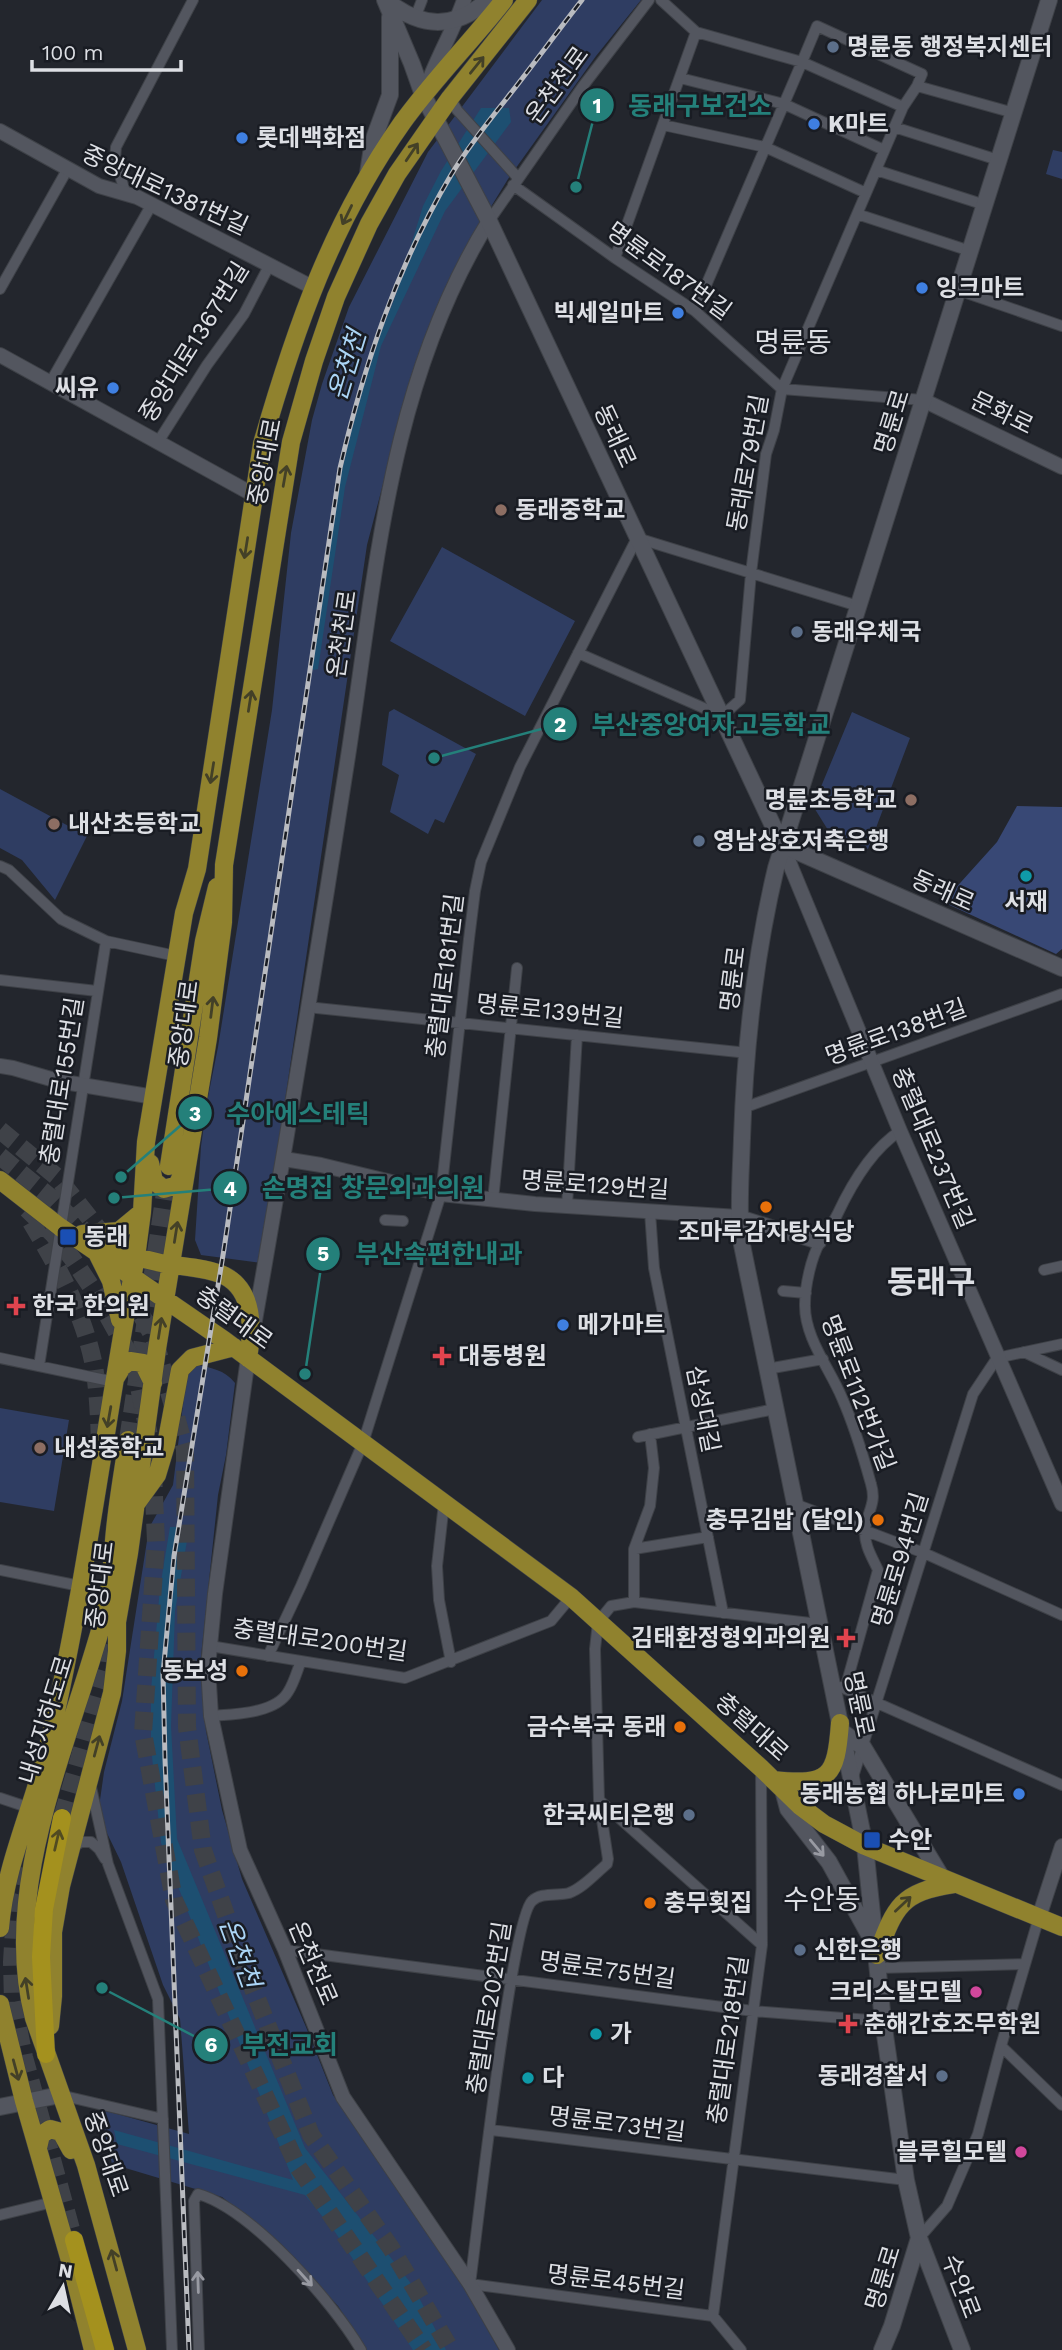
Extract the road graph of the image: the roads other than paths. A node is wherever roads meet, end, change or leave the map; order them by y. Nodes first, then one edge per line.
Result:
1 (193, 0) edge
2 (422, 0) edge
3 (464, 0) edge
4 (488, 0) edge
5 (504, 0) edge
6 (528, 0) edge
7 (649, 0) edge
8 (661, 0) edge
9 (1049, 0) edge
10 (387, 5) edge
11 (415, 18) junction
12 (457, 20) junction
13 (696, 32) junction
14 (802, 62) junction
15 (680, 78) junction
16 (917, 86) junction
17 (423, 95) junction
18 (450, 99) junction
19 (784, 104) junction
20 (903, 107) junction
21 (1014, 113) junction
22 (435, 119) junction
23 (663, 125) junction
24 (894, 127) junction
25 (0, 131) edge
26 (765, 147) junction
27 (884, 150) junction
28 (999, 160) junction
29 (67, 170) junction
30 (876, 170) junction
31 (368, 176) junction
32 (515, 181) junction
33 (866, 193) junction
34 (126, 195) junction
35 (152, 204) junction
36 (985, 205) junction
37 (857, 214) junction
38 (487, 217) junction
39 (970, 251) junction
40 (615, 258) junction
41 (269, 266) junction
42 (312, 287) junction
43 (0, 289) edge
44 (958, 290) junction
45 (695, 311) junction
46 (1062, 326) edge
47 (0, 355) edge
48 (50, 383) junction
49 (782, 389) junction
50 (923, 400) junction
51 (158, 442) junction
52 (1062, 467) edge
53 (254, 495) junction
54 (637, 538) junction
55 (751, 573) junction
56 (858, 606) junction
57 (579, 653) junction
58 (722, 716) junction
59 (782, 845) junction
60 (225, 865) junction
61 (0, 866) edge
62 (197, 869) junction
63 (199, 940) junction
64 (106, 941) junction
65 (176, 956) junction
66 (517, 968) dead end
67 (1062, 968) edge
68 (0, 979) edge
69 (97, 991) junction
70 (1062, 994) edge
71 (307, 1007) junction
72 (460, 1023) junction
73 (510, 1028) junction
74 (577, 1035) junction
75 (748, 1052) junction
76 (873, 1063) junction
77 (0, 1066) edge
78 (83, 1085) junction
79 (154, 1097) junction
80 (743, 1108) junction
81 (900, 1131) junction
82 (146, 1142) junction
83 (284, 1159) junction
84 (172, 1166) junction
85 (0, 1180) edge
86 (442, 1194) junction
87 (493, 1200) junction
88 (567, 1206) junction
89 (142, 1212) junction
90 (650, 1212) junction
91 (739, 1217) junction
92 (385, 1220) dead end
93 (403, 1221) dead end
94 (66, 1230) junction
95 (819, 1242) junction
96 (97, 1252) junction
97 (136, 1257) junction
98 (171, 1264) junction
99 (1062, 1266) edge
100 (1044, 1270) dead end
101 (132, 1277) junction
102 (783, 1291) dead end
103 (806, 1293) junction
104 (165, 1299) junction
105 (122, 1334) junction
106 (1062, 1345) edge
107 (242, 1349) junction
108 (1024, 1352) junction
109 (998, 1358) junction
110 (0, 1359) edge
111 (823, 1359) junction
112 (39, 1367) junction
113 (767, 1369) junction
114 (1062, 1370) edge
115 (115, 1379) junction
116 (153, 1383) junction
117 (775, 1409) junction
118 (686, 1427) junction
119 (650, 1434) junction
120 (638, 1437) dead end
121 (363, 1443) junction
122 (444, 1503) junction
123 (795, 1504) junction
124 (1062, 1504) edge
125 (134, 1507) junction
126 (865, 1530) junction
127 (708, 1537) junction
128 (634, 1549) junction
129 (924, 1553) junction
130 (1, 1574) edge
131 (80, 1586) junction
132 (571, 1597) junction
133 (634, 1602) junction
134 (723, 1613) junction
135 (1062, 1615) edge
136 (598, 1622) junction
137 (819, 1624) junction
138 (210, 1646) junction
139 (268, 1656) junction
140 (301, 1661) junction
141 (451, 1662) junction
142 (838, 1686) junction
143 (877, 1703) junction
144 (211, 1716) junction
145 (841, 1727) junction
146 (50, 1739) junction
147 (863, 1747) junction
148 (89, 1776) junction
149 (773, 1779) junction
150 (852, 1780) junction
151 (1062, 1785) edge
152 (0, 1798) edge
153 (599, 1800) junction
154 (30, 1808) junction
155 (61, 1818) tunnel mouth
156 (865, 1846) junction
157 (1062, 1846) edge
158 (71, 1848) junction
159 (108, 1864) junction
160 (949, 1881) junction
161 (1039, 1917) junction
162 (1062, 1927) edge
163 (0, 1928) edge
164 (762, 1945) junction
165 (285, 1950) junction
166 (877, 1956) junction
167 (1024, 1964) junction
168 (511, 1979) junction
169 (0, 2004) edge
170 (753, 2011) junction
171 (883, 2021) junction
172 (1001, 2046) junction
173 (46, 2054) junction
174 (60, 2095) junction
175 (24, 2101) junction
176 (1061, 2101) edge
177 (0, 2107) edge
178 (163, 2119) junction
179 (491, 2130) junction
180 (37, 2148) junction
181 (734, 2159) junction
182 (86, 2165) junction
183 (906, 2180) junction
184 (53, 2202) junction
185 (0, 2216) edge
186 (919, 2238) junction
187 (74, 2240) tunnel mouth
188 (470, 2284) junction
189 (713, 2316) junction
190 (93, 2350) edge
191 (105, 2350) edge
192 (137, 2350) edge
193 (172, 2350) edge
194 (199, 2350) edge
195 (361, 2350) edge
196 (508, 2350) edge
197 (741, 2350) edge
198 (882, 2350) edge
199 (962, 2350) edge

1 - 34 street
2 - 11 street
3 - 12 street
4 - 12 main road
5 - 17 main road, 중앙대로
18 -> 6 main road, 중앙대로
7 - 32 street, 온천천로
8 - 13 street
9 - 21 main road, 명륜로
10 - 11 main road
10 - 17 main road
10 - 31 main road
11 - 12 main road
12 - 17 street
13 - 14 street
13 - 15 street
14 - 16 street
14 - 19 street
14 - 20 street
15 - 19 street
15 - 23 street
16 - 20 street, 동래로79번길
16 - 21 street
17 - 22 main road
17 - 31 main road, 중앙대로
18 - 22 main road, 중앙대로
18 - 32 street, 명륜로187번길
19 - 26 street
19 - 27 street
20 - 24 street, 동래로79번길
21 - 28 main road, 명륜로
22 - 38 main road, 동래로
60 -> 22 main road, 중앙대로
23 - 26 street
23 - 40 street
24 - 27 street, 동래로79번길
24 - 28 street
25 - 29 street, 중앙대로1381번길
26 - 33 street
26 - 45 street
27 - 30 street, 동래로79번길
28 - 36 main road, 명륜로
29 - 34 street, 중앙대로1381번길
29 - 43 street
30 - 33 street, 동래로79번길
30 - 36 street
31 -> 42 main road, 중앙대로
32 - 38 street, 온천천로
32 - 40 street, 명륜로187번길
33 - 37 street, 동래로79번길
34 - 35 street, 중앙대로1381번길
35 - 41 street, 중앙대로1381번길
35 - 48 street
36 - 39 main road, 명륜로
37 - 39 street
37 - 49 street, 동래로79번길
38 - 54 main road, 동래로
38 - 71 street, 온천천로
39 - 44 main road, 명륜로
40 - 45 street, 명륜로187번길
41 - 42 street, 중앙대로1381번길
41 - 51 street, 중앙대로1367번길
42 - 53 main road, 중앙대로
44 - 46 street
44 - 50 main road, 명륜로
45 - 49 street, 명륜로187번길
47 - 48 street, 중앙대로1367번길
48 - 51 street, 중앙대로1367번길
49 - 50 street
49 - 55 street, 동래로79번길
50 - 52 street, 문화로
50 - 56 main road, 명륜로
51 - 53 street, 중앙대로1367번길
53 -> 62 main road, 중앙대로
54 - 55 street
54 - 57 street, 충렬대로181번길
54 - 58 main road, 동래로
55 - 56 street
55 - 58 street, 동래로79번길
56 - 59 main road, 명륜로
57 - 58 street
57 - 72 street, 충렬대로181번길
58 - 59 main road, 동래로
59 - 67 main road, 동래로
59 - 75 main road, 명륜로
59 - 76 street, 충렬대로237번길
60 - 63 main road
84 -> 60 main road, 중앙대로
61 - 64 street
62 - 63 main road
62 - 65 main road, 중앙대로
63 - 84 main road
64 - 65 street
64 - 69 street, 충렬대로155번길
65 - 79 main road, 중앙대로
66 - 73 street
68 - 69 street
69 - 78 street, 충렬대로155번길
70 - 76 street, 명륜로138번길
71 - 72 street, 명륜로139번길
71 - 83 street, 온천천로
72 - 73 street, 명륜로139번길
72 - 86 street, 충렬대로181번길
73 - 74 street, 명륜로139번길
73 - 87 street
74 - 75 street, 명륜로139번길
74 - 88 street
75 - 80 main road, 명륜로
76 - 80 street, 명륜로138번길
76 - 81 street, 충렬대로237번길
77 - 78 street
78 - 79 street
78 - 94 street, 충렬대로155번길
79 - 82 main road, 중앙대로
80 - 91 main road, 명륜로
81 - 95 street, 명륜로112번가길
81 - 109 street, 충렬대로237번길
82 - 84 main road
82 - 89 main road, 중앙대로
83 - 86 street, 명륜로129번길
83 - 107 street, 온천천로
98 -> 84 main road, 중앙대로
85 - 94 main road, 충렬대로
86 - 87 street, 명륜로129번길
86 - 121 street, 충렬대로181번길
87 - 88 street, 명륜로129번길
88 - 90 street, 명륜로129번길
89 - 94 main road
89 - 97 main road, 중앙대로
90 - 91 street, 명륜로129번길
90 - 118 street, 삼성대길
91 - 95 street, 명륜로129번길
91 - 113 main road, 명륜로
92 - 93 street
94 - 96 main road, 충렬대로
94 - 97 main road
94 - 112 street
95 - 103 street, 명륜로112번가길
96 - 101 main road, 충렬대로
96 - 105 main road
97 - 98 main road
97 - 101 main road, 중앙대로
98 - 104 main road, 중앙대로
98 - 107 main road
99 - 100 street
101 - 104 main road, 충렬대로
101 - 105 main road, 중앙대로
102 - 103 street
103 - 111 street, 명륜로112번가길
104 - 107 main road, 충렬대로
116 -> 104 main road, 중앙대로
105 - 115 main road, 중앙대로
106 - 108 street
107 - 121 main road, 충렬대로
107 - 125 main road
107 - 138 street, 온천천로
108 - 109 street
108 - 114 street
109 - 124 street, 충렬대로237번길
109 - 129 street, 명륜로94번길
110 - 112 street
111 - 113 street
111 - 126 street, 명륜로112번가길
112 - 115 street
113 - 117 main road, 명륜로
115 - 116 main road
115 -> 131 main road, 중앙대로
116 - 125 main road, 중앙대로
117 - 118 street
117 - 123 main road, 명륜로
118 - 119 street
118 - 127 street, 삼성대길
119 - 120 street
119 - 128 street
121 - 122 main road, 충렬대로
121 - 139 street, 충렬대로181번길
122 - 132 main road, 충렬대로
122 - 141 street
123 - 126 street
123 - 137 main road, 명륜로
148 -> 125 main road, 중앙대로
126 - 129 street
126 - 142 street
127 - 128 street
127 - 134 street, 삼성대길
128 - 133 street
129 - 135 street
129 - 143 street, 명륜로94번길
130 - 131 street
131 - 146 main road, 중앙대로
132 - 136 main road, 충렬대로
132 - 141 street, 충렬대로200번길
133 - 134 street
133 - 136 street
134 - 137 street
136 - 149 main road, 충렬대로
136 - 153 street, 충렬대로202번길
137 - 142 main road, 명륜로
138 - 139 street, 충렬대로200번길
138 - 144 street, 온천천로
139 - 140 street, 충렬대로200번길
140 - 141 street, 충렬대로200번길
140 - 144 street
142 - 143 street
142 - 145 main road, 명륜로
143 - 147 street, 명륜로94번길
143 - 151 street
144 - 165 street, 온천천로
145 - 147 main road
145 - 149 main road
145 - 150 main road, 명륜로
146 - 154 main road, 중앙대로
173 -> 146 main road, 내성지하도로
147 - 150 street, 명륜로94번길
147 - 160 main road
148 - 158 main road, 중앙대로
148 - 159 street
149 - 156 main road, 충렬대로
149 - 164 street, 충렬대로218번길
149 -> 166 main road
150 - 156 main road, 명륜로
152 - 154 street
153 - 164 street
153 - 168 street, 충렬대로202번길
154 - 163 main road, 중앙대로
173 -> 155 highway
156 - 160 main road, 충렬대로
156 - 166 main road, 명륜로
157 - 161 street
158 - 159 street
158 - 173 main road, 중앙대로
159 - 178 street
160 - 161 main road, 충렬대로
166 -> 160 main road
161 - 162 main road, 충렬대로
161 - 167 street
164 - 170 street, 충렬대로218번길
165 - 168 street, 명륜로75번길
165 - 188 street, 온천천로
166 - 167 street
166 - 171 main road, 명륜로
167 - 172 street
168 - 170 street, 명륜로75번길
168 - 179 street, 충렬대로202번길
169 -> 175 main road
170 - 171 street, 명륜로75번길
170 - 181 street, 충렬대로218번길
171 - 183 main road, 명륜로
172 - 176 street
172 - 186 street
173 - 174 main road, 중앙대로
174 - 175 main road
174 - 178 street
174 - 182 main road, 중앙대로
175 - 177 main road
175 - 180 main road
178 - 193 street
179 - 181 street, 명륜로73번길
179 - 188 street, 충렬대로202번길
180 - 182 main road
180 - 184 main road
181 - 183 street, 명륜로73번길
181 - 189 street, 충렬대로218번길
192 -> 182 main road, 중앙대로
183 - 186 main road, 명륜로
184 - 185 street
184 - 190 main road
186 - 198 main road, 명륜로
186 - 199 main road, 수안로
187 - 191 highway
188 - 189 street, 명륜로45번길
188 - 196 street, 온천천로
189 - 197 street, 명륜로45번길
194 -> 195 street

